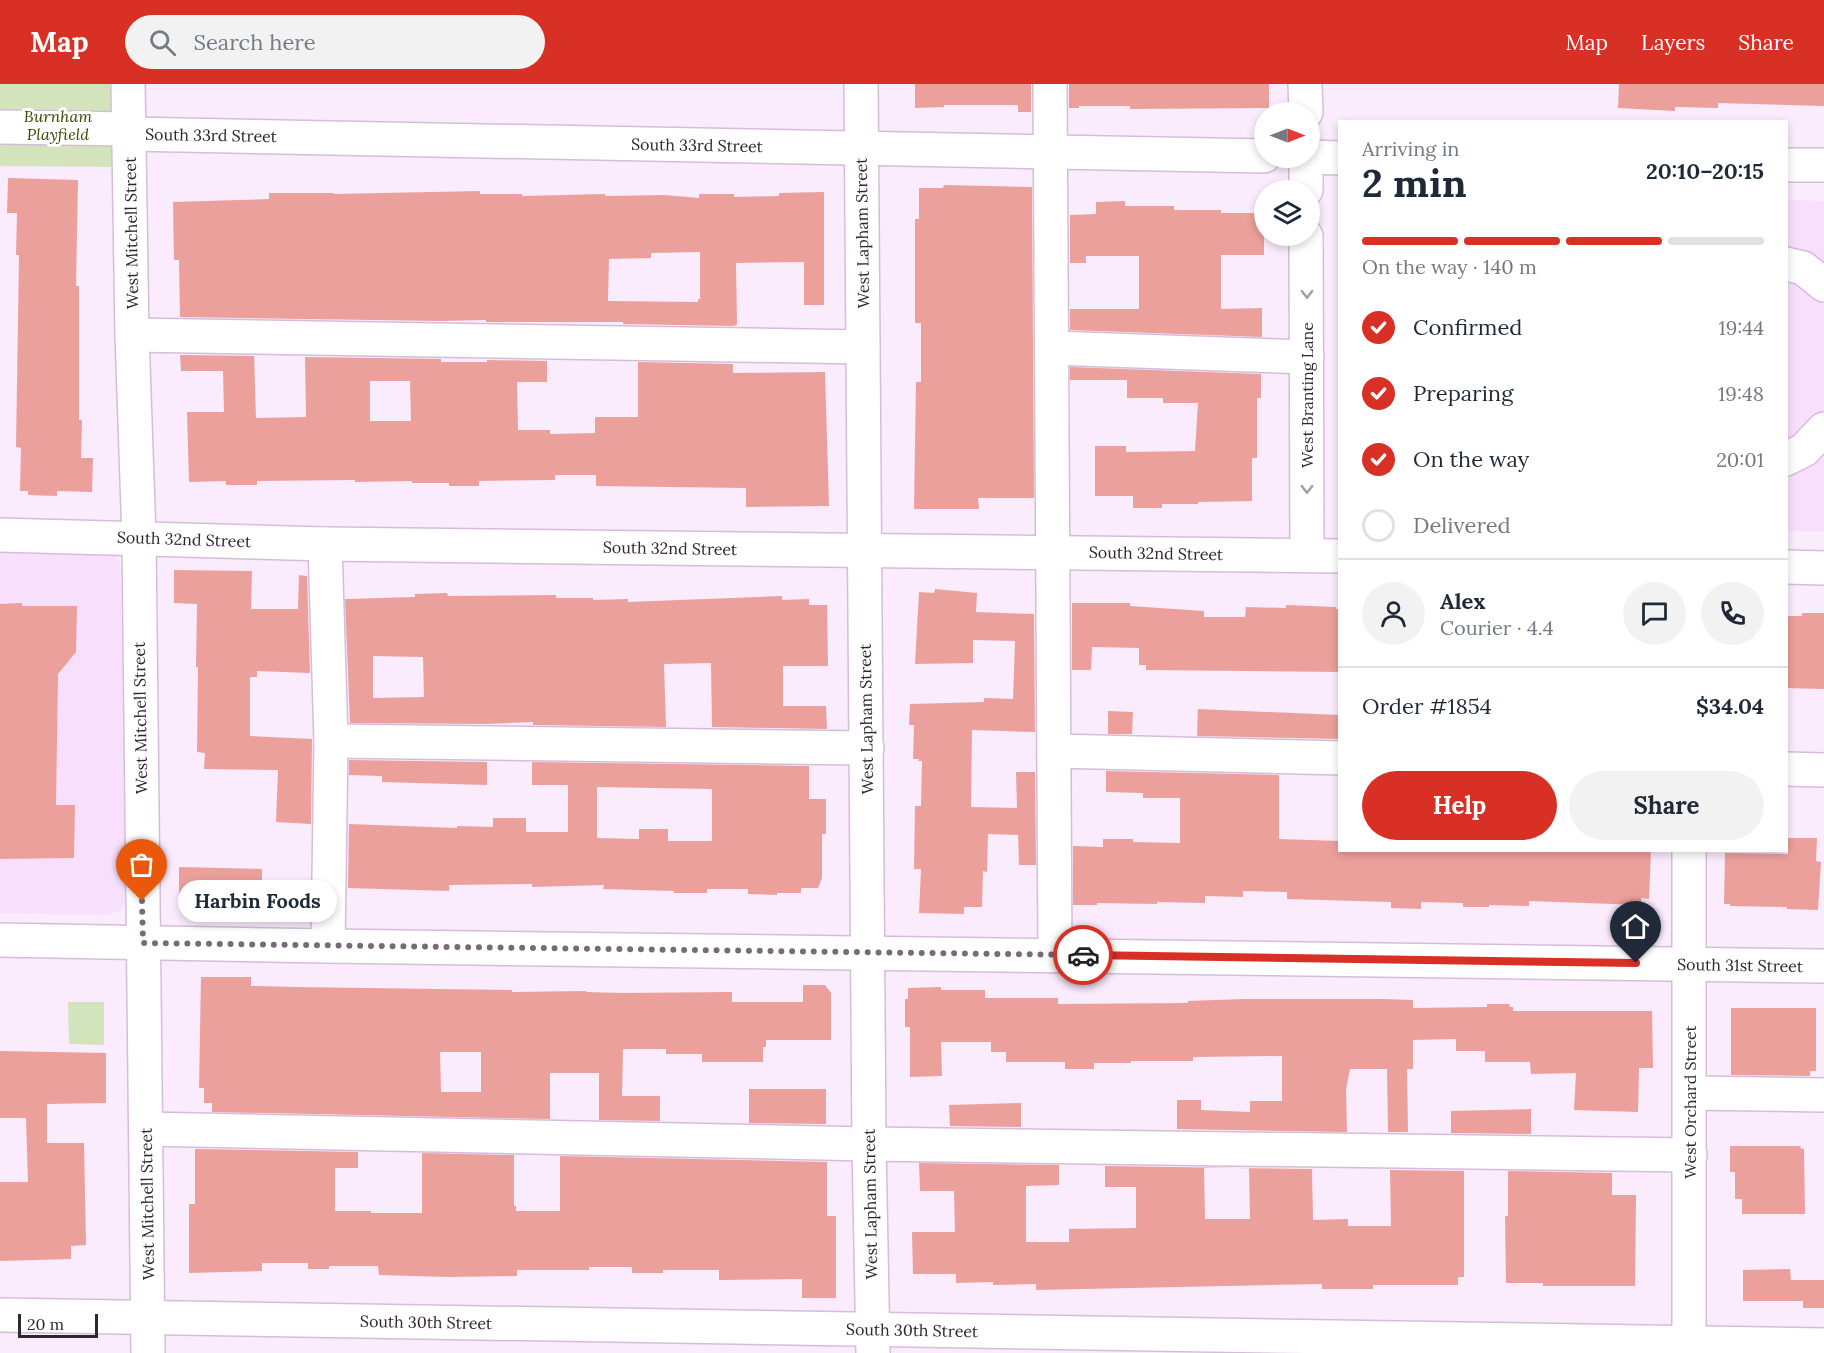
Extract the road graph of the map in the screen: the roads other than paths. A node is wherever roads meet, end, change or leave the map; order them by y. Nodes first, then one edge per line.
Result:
1 (128, 84) edge
2 (861, 84) edge
3 (1050, 84) edge
4 (1305, 84) edge
5 (1306, 102) edge
6 (0, 127) edge
7 (129, 131) junction
8 (862, 148) junction
9 (1051, 151) junction
10 (1254, 156) edge
11 (1320, 157) edge
12 (1338, 158) edge
13 (1788, 165) edge
14 (1824, 165) edge
15 (1306, 246) edge
16 (1788, 264) edge
17 (1824, 285) edge
18 (132, 335) junction
19 (863, 347) junction
20 (1052, 348) junction
21 (1307, 357) junction
22 (1824, 429) edge
23 (1788, 458) edge
24 (0, 535) edge
25 (139, 538) junction
26 (325, 544) junction
27 (864, 550) junction
28 (1054, 552) junction
29 (1306, 555) junction
30 (1338, 556) edge
31 (1788, 567) edge
32 (1824, 568) edge
33 (331, 741) junction
34 (867, 748) junction
35 (1055, 751) junction
36 (1338, 758) edge
37 (1788, 769) edge
38 (1824, 770) edge
39 (1689, 852) edge
40 (0, 940) edge
41 (143, 943) junction
42 (328, 946) junction
43 (867, 952) junction
44 (1055, 955) junction
45 (1689, 964) junction
46 (1824, 966) edge
47 (1690, 1093) junction
48 (1824, 1095) edge
49 (146, 1129) junction
50 (869, 1144) junction
51 (1690, 1155) junction
52 (0, 1315) edge
53 (148, 1317) junction
54 (872, 1341) edge
55 (1824, 1345) edge
56 (1689, 1347) edge
57 (148, 1353) edge

1 - 7 street, West Mitchell Street
2 - 8 street, West Lapham Street
3 - 9 street
4 - 5 street
6 - 7 street, South 33rd Street
7 - 8 street, South 33rd Street
7 - 18 street, West Mitchell Street
8 - 9 street, South 33rd Street
8 - 19 street, West Lapham Street
9 - 10 street, South 33rd Street
9 - 20 street
11 - 12 street
13 - 14 street
15 -> 21 street, West Branting Lane
16 - 17 street
18 - 19 street
18 - 25 street, West Mitchell Street
19 - 27 street, West Lapham Street
20 - 21 street
20 - 28 street
21 -> 29 street, West Branting Lane
22 - 23 street
24 - 25 street, South 32nd Street
25 - 26 street, South 32nd Street
25 - 41 street, West Mitchell Street
26 - 27 street, South 32nd Street
26 - 33 street
27 - 28 street, South 32nd Street
27 - 34 street, West Lapham Street
28 - 29 street, South 32nd Street
28 - 35 street
29 - 30 street, South 32nd Street
31 - 32 street
33 - 34 street
33 - 42 street
34 - 43 street, West Lapham Street
35 - 36 street
35 - 44 street
37 - 38 street
39 - 45 street, West Orchard Street
40 - 41 street, South 31st Street
41 - 42 street, South 31st Street
41 - 49 street, West Mitchell Street
42 - 43 street, South 31st Street
43 - 44 street, South 31st Street
43 - 50 street, West Lapham Street
44 - 45 street, South 31st Street
45 - 46 street, South 31st Street
45 - 47 street, West Orchard Street
47 - 48 street
47 - 51 street, West Orchard Street
49 - 50 street
49 - 53 street, West Mitchell Street
50 - 51 street
50 - 54 street, West Lapham Street
51 - 56 street, West Orchard Street
52 - 53 street, South 30th Street
53 - 54 street, South 30th Street
53 - 57 street, West Mitchell Street
54 - 56 street, South 30th Street
55 - 56 street, South 30th Street

